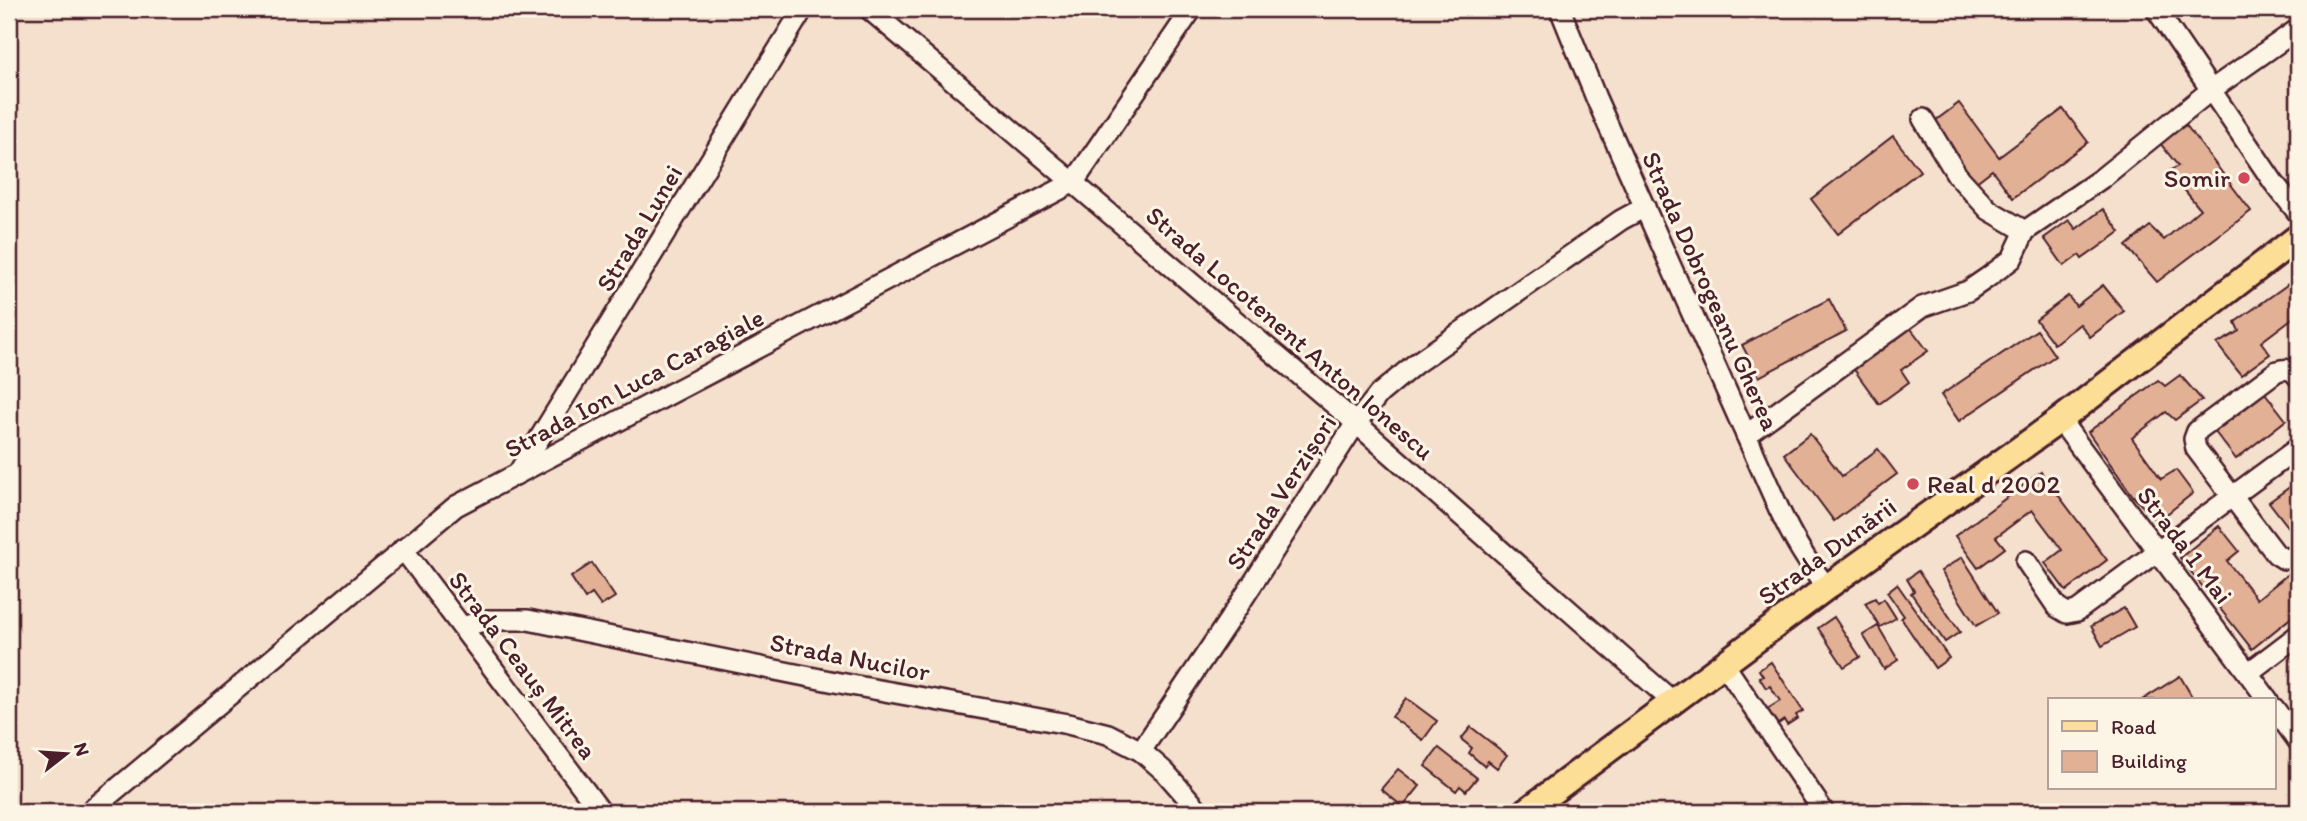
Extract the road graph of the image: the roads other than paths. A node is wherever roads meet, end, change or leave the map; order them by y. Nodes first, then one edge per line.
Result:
1 (803, 9) edge
2 (869, 9) edge
3 (1192, 9) edge
4 (1560, 9) edge
5 (2156, 9) edge
6 (2298, 29) edge
7 (2211, 90) junction
8 (1923, 119) dead end
9 (1074, 182) junction
10 (1645, 206) junction
11 (2298, 213) edge
12 (2025, 231) junction
13 (2298, 237) edge
14 (2298, 377) edge
15 (2060, 420) junction
16 (1356, 423) junction
17 (1746, 435) junction
18 (2298, 447) edge
19 (519, 473) junction
20 (2232, 496) junction
21 (403, 549) junction
22 (2158, 552) junction
23 (2298, 553) edge
24 (2026, 561) dead end
25 (1827, 587) junction
26 (462, 627) junction
27 (2298, 635) edge
28 (1724, 664) junction
29 (2248, 673) junction
30 (2267, 698) edge
31 (1672, 701) junction
32 (2276, 711) edge
33 (2298, 741) edge
34 (1141, 751) junction
35 (89, 812) edge
36 (601, 812) edge
37 (1200, 812) edge
38 (1525, 812) edge
39 (1825, 812) edge

1 - 19 street, Strada Lunei
2 - 9 street, Strada Locotenent Anton Ionescu
3 - 9 street, Strada Ion Luca Caragiale
4 - 10 street, Strada Dobrogeanu Gherea
5 - 7 street
6 - 7 street
7 - 11 street
7 - 12 street
8 - 12 street
9 - 16 street, Strada Locotenent Anton Ionescu
9 - 19 street, Strada Ion Luca Caragiale
10 - 16 street, Strada Verzișori
10 - 17 street, Strada Dobrogeanu Gherea
12 - 17 street
13 - 15 main road, Strada Dunării
14 - 20 street
15 - 22 street, Strada 1 Mai
15 - 25 main road, Strada Dunării
16 - 31 street, Strada Locotenent Anton Ionescu
16 - 34 street, Strada Verzișori
17 - 25 street, Strada Dobrogeanu Gherea
18 - 20 street
19 - 21 street, Strada Ion Luca Caragiale
20 - 22 street
20 - 23 street
21 - 26 street, Strada Ceauș Mitrea
21 - 35 street, Strada Ion Luca Caragiale
22 - 24 street
22 - 29 street, Strada 1 Mai
25 - 28 main road, Strada Dunării
26 - 34 street, Strada Nucilor
26 - 36 street, Strada Ceauș Mitrea
27 - 29 street
28 - 31 main road, Strada Dunării
28 - 39 street
29 - 30 street, Strada 1 Mai
31 - 38 main road, Strada Dunării
32 - 33 street
34 - 37 street, Strada Nucilor

